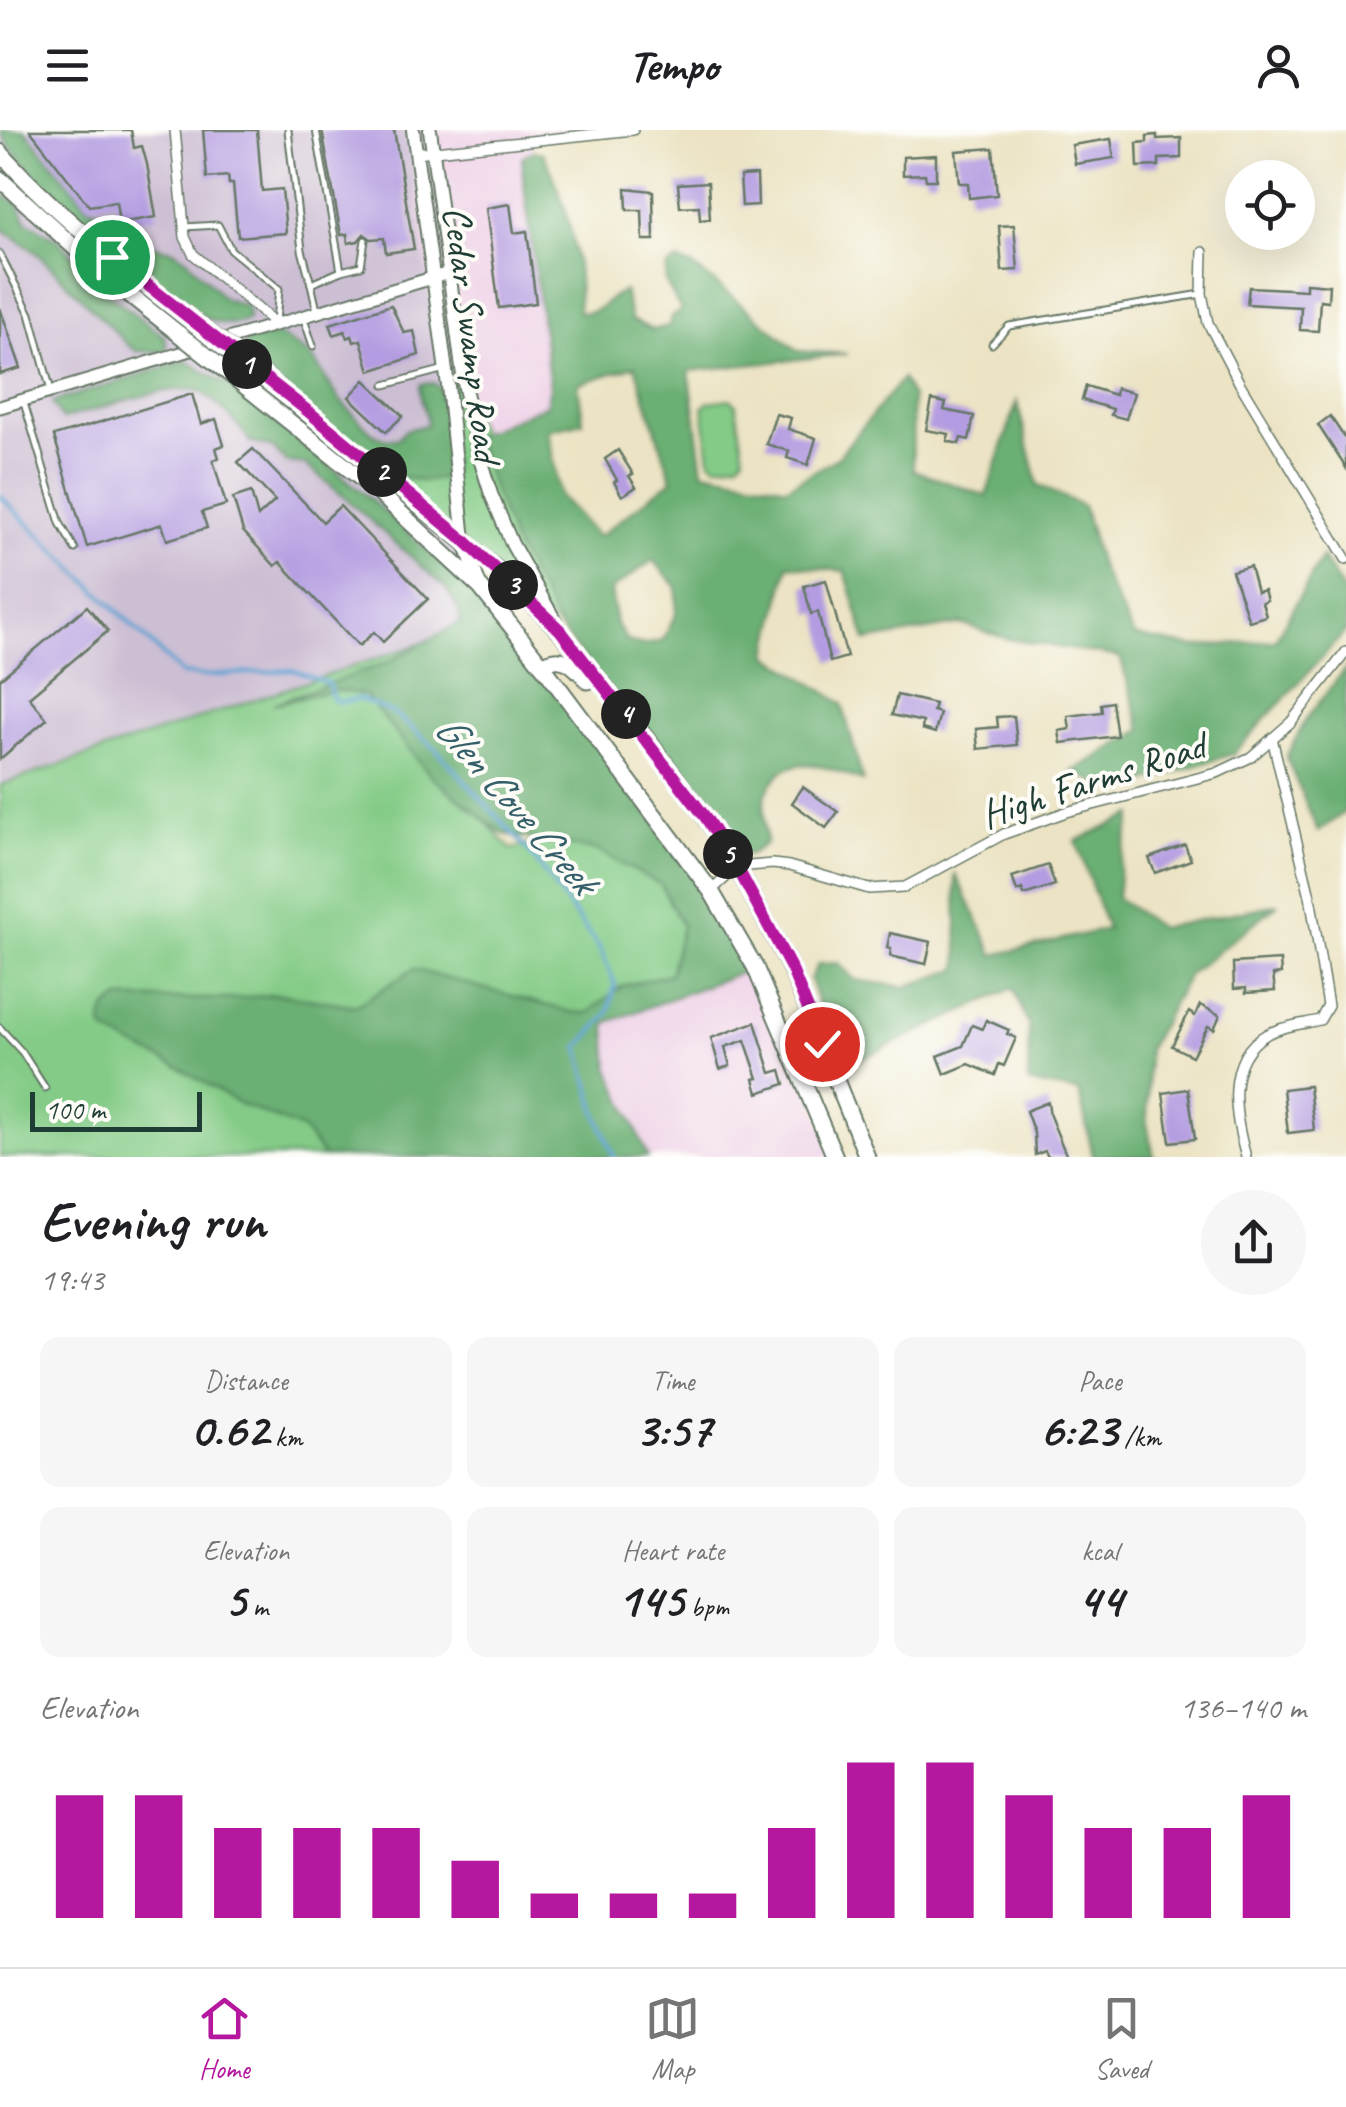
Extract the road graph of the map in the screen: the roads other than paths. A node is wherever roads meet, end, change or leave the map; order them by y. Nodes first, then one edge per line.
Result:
1 (176, 130) edge
2 (288, 130) edge
3 (316, 130) edge
4 (413, 130) edge
5 (430, 130) edge
6 (634, 130) edge
7 (580, 132) edge
8 (434, 151) junction
9 (0, 152) edge
10 (416, 153) junction
11 (0, 179) edge
12 (184, 226) junction
13 (365, 240) dead end
14 (1203, 252) dead end
15 (0, 254) edge
16 (341, 271) junction
17 (449, 272) junction
18 (310, 284) junction
19 (434, 285) junction
20 (1202, 294) junction
21 (317, 310) junction
22 (303, 316) junction
23 (276, 324) junction
24 (992, 344) dead end
25 (313, 346) dead end
26 (461, 361) junction
27 (446, 369) junction
28 (385, 385) dead end
29 (52, 392) junction
30 (24, 400) junction
31 (0, 407) edge
32 (464, 540) junction
33 (74, 549) dead end
34 (1346, 559) edge
35 (481, 588) junction
36 (560, 630) junction
37 (1346, 652) edge
38 (542, 664) junction
39 (1272, 738) junction
40 (659, 756) junction
41 (737, 867) junction
42 (711, 890) junction
43 (0, 1028) edge
44 (45, 1088) dead end
45 (835, 1157) edge
46 (867, 1157) edge
47 (1246, 1157) edge

1 - 12 street
2 - 18 lane
3 - 16 lane
4 - 10 main road, Cedar Swamp Road
5 - 8 main road, Cedar Swamp Road
6 - 7 street
7 - 8 street
8 - 10 street
8 - 17 main road, Cedar Swamp Road
9 - 32 main road, bridge
10 - 19 main road, Cedar Swamp Road
11 - 35 main road, bridge
12 - 23 street
12 - 23 lane
13 - 16 lane
14 - 20 street
15 - 29 lane
16 - 18 lane
17 - 19 street
17 - 26 main road, Cedar Swamp Road
18 - 21 lane
19 - 21 street
19 - 26 main road
19 - 27 main road, Cedar Swamp Road
20 - 24 lane
20 - 34 street
21 - 22 street
22 - 23 street
22 - 25 lane
23 - 29 street
26 - 36 main road, Cedar Swamp Road
27 - 28 lane
27 - 32 main road, Cedar Swamp Road
29 - 30 street
30 - 31 street
30 - 33 lane
32 - 35 main road, Cedar Swamp Road
32 - 36 main road
35 - 38 main road, Cedar Swamp Road
36 - 40 main road, Cedar Swamp Road
37 - 39 street, High Farms Road
38 - 40 main road
38 - 42 main road, Cedar Swamp Road
39 - 41 street, High Farms Road
39 - 47 street
40 - 41 main road, Cedar Swamp Road
41 - 42 street
41 - 46 main road, Cedar Swamp Road
42 - 45 main road, Cedar Swamp Road
43 - 44 lane

